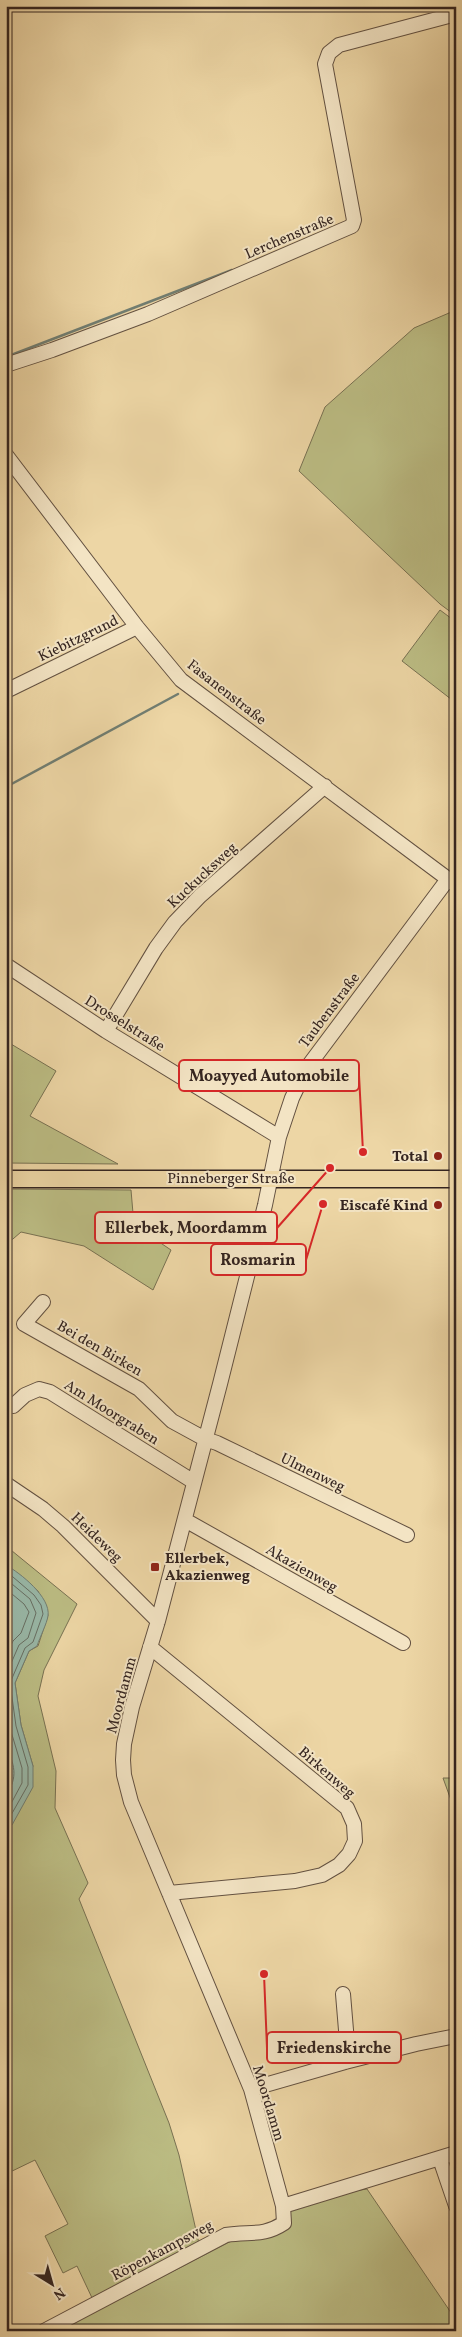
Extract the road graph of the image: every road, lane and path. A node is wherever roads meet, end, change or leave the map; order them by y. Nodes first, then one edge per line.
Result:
1 (456, 14) edge
2 (6, 364) edge
3 (6, 455) edge
4 (137, 627) junction
5 (6, 691) edge
6 (325, 786) junction
7 (452, 882) edge
8 (6, 966) edge
9 (106, 1031) junction
10 (279, 1137) junction
11 (269, 1178) junction
12 (6, 1179) edge
13 (456, 1179) edge
14 (43, 1302) dead end
15 (13, 1406) dead end
16 (205, 1439) junction
17 (194, 1482) junction
18 (6, 1484) edge
19 (185, 1520) junction
20 (407, 1535) dead end
21 (158, 1621) junction
22 (403, 1643) dead end
23 (150, 1647) junction
24 (169, 1893) junction
25 (343, 1994) dead end
26 (456, 2036) edge
27 (345, 2062) junction
28 (251, 2089) junction
29 (456, 2153) edge
30 (440, 2159) junction
31 (283, 2206) junction
32 (456, 2206) edge
33 (44, 2331) edge

1 - 2 street, Lerchenstraße
3 - 4 street, Fasanenstraße
4 - 5 street, Kiebitzgrund
4 - 6 street, Fasanenstraße
6 - 7 street, Fasanenstraße
6 - 9 street, Kuckucksweg
7 - 10 street, Taubenstraße
8 - 9 street, Drosselstraße
9 - 10 street, Drosselstraße
10 - 11 street, Taubenstraße
11 - 12 main road, Pinneberger Straße
11 - 13 main road, Pinneberger Straße
11 - 16 street, Moordamm
14 - 16 street, Bei den Birken
15 - 17 street, Am Moorgraben
16 - 17 street, Moordamm
16 - 20 street, Ulmenweg
17 - 19 street, Moordamm
18 - 21 street, Heideweg
19 - 21 street, Moordamm
19 - 22 street, Akazienweg
21 - 23 street, Moordamm
23 - 24 street, Moordamm
23 - 24 street, Birkenweg
24 - 28 street, Moordamm
25 - 27 street
26 - 27 street
27 - 28 street
28 - 31 street, Moordamm
29 - 30 street
30 - 31 street
30 - 32 street
31 - 33 street, Röpenkampsweg

